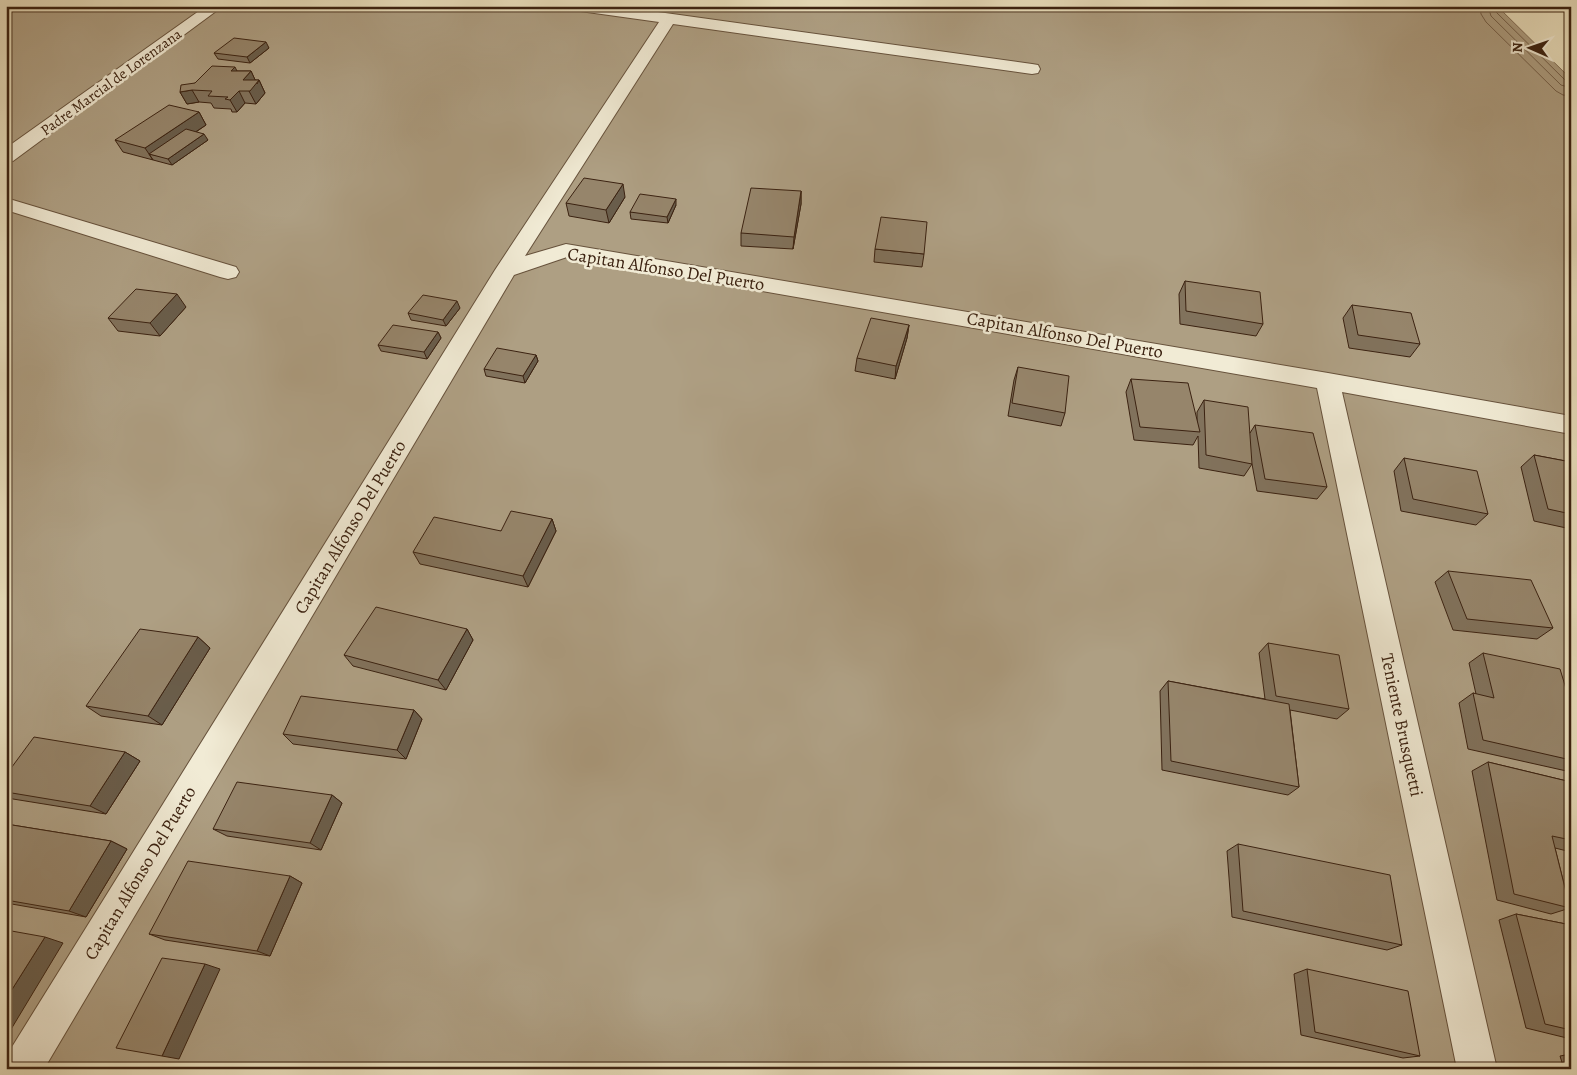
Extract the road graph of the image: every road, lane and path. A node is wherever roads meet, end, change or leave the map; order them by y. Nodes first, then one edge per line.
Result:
1 (216, 6) edge
2 (580, 6) edge
3 (668, 19) junction
4 (1032, 70) dead end
5 (6, 157) edge
6 (6, 204) edge
7 (506, 270) junction
8 (228, 272) dead end
9 (1328, 381) junction
10 (1571, 425) edge
11 (21, 1069) edge
12 (1477, 1069) edge

1 - 5 street, Padre Marcial de Lorenzana
2 - 3 street
3 - 4 street
3 - 7 street
6 - 8 street
7 - 9 street, Capitan Alfonso Del Puerto
7 - 11 street, Capitan Alfonso Del Puerto
9 - 10 street, Capitan Alfonso Del Puerto
9 - 12 street, Teniente Brusquetti

